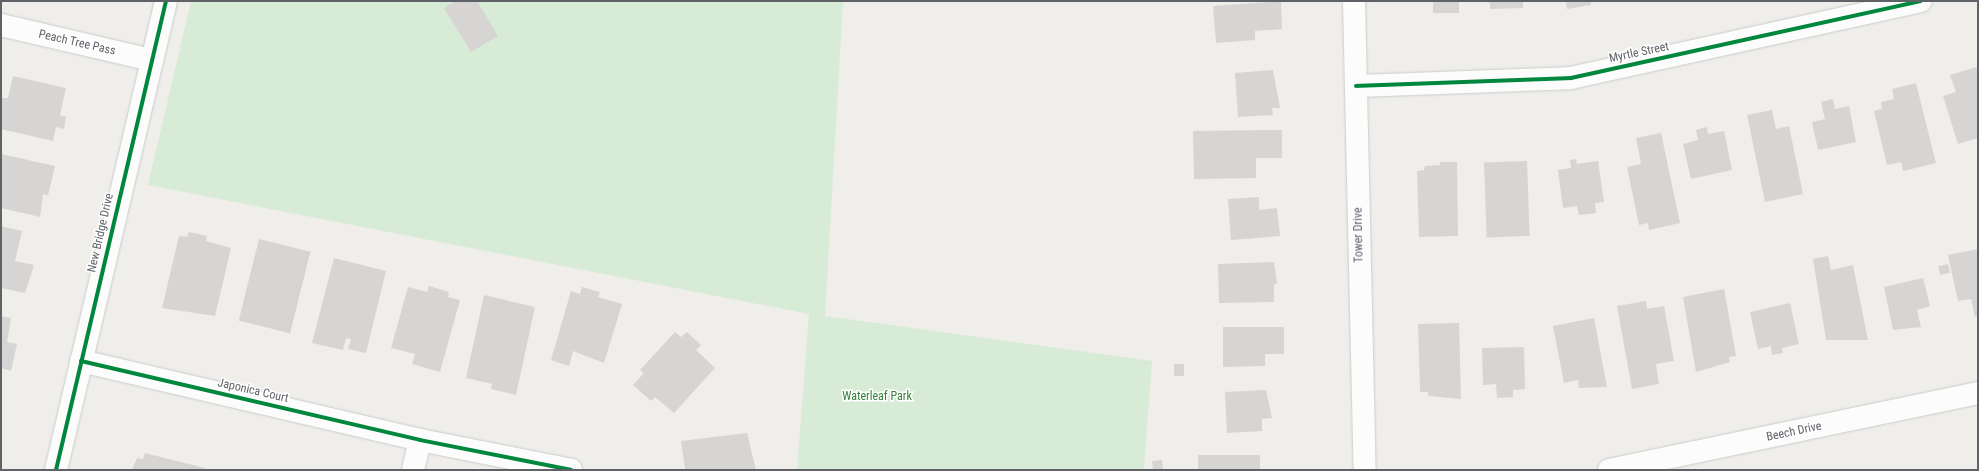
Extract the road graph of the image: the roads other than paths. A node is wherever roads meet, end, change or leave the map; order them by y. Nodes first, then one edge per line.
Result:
1 (166, 1) edge
2 (1354, 1) edge
3 (1921, 1) edge
4 (1, 26) edge
5 (152, 60) junction
6 (1356, 86) junction
7 (81, 361) junction
8 (1978, 393) edge
9 (420, 440) junction
10 (56, 470) edge
11 (414, 470) edge
12 (571, 470) edge
13 (1365, 470) edge
14 (1609, 470) edge

1 - 5 street, New Bridge Drive
2 - 6 street, Tower Drive
3 - 6 street, Myrtle Street
4 - 5 street, Peach Tree Pass
5 - 7 street, New Bridge Drive
6 - 13 street, Tower Drive
7 - 9 street, Japonica Court
7 - 10 street, New Bridge Drive
8 - 14 street, Beech Drive
9 - 11 street
9 - 12 street, Japonica Court

